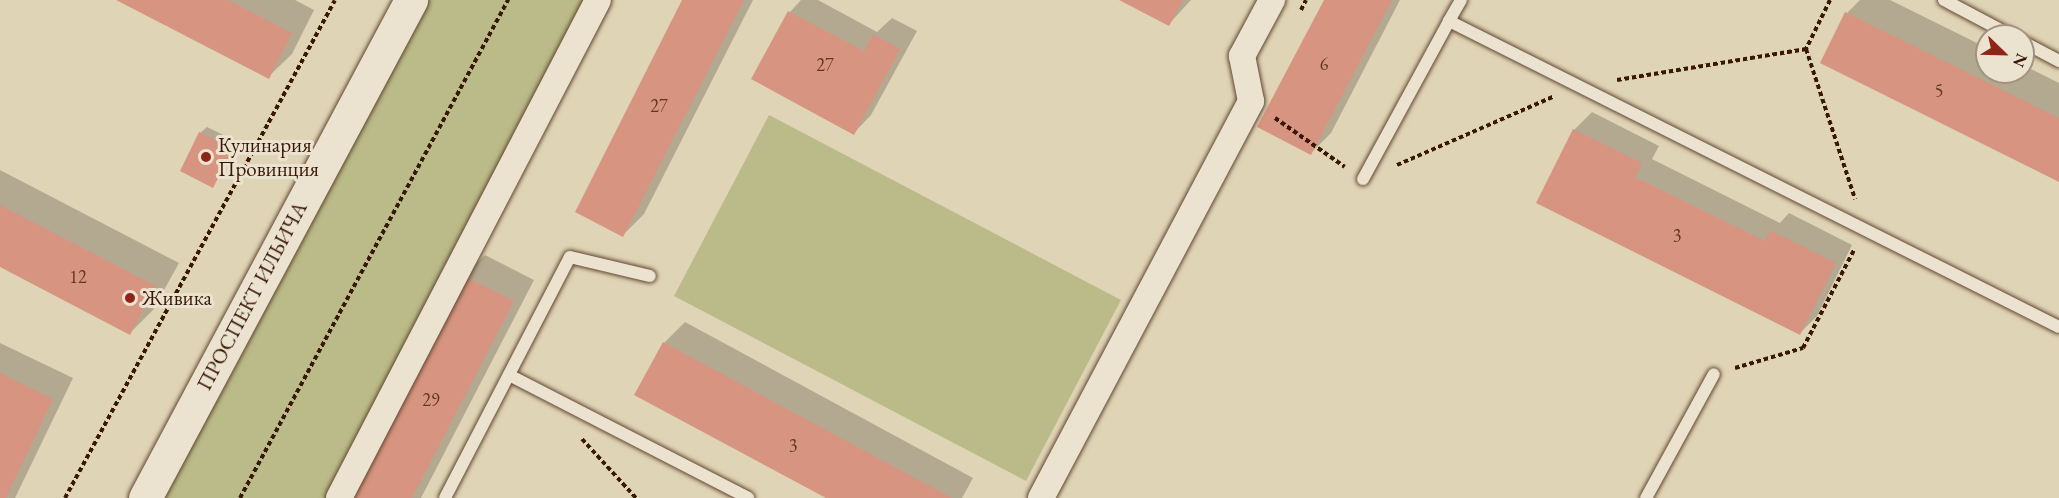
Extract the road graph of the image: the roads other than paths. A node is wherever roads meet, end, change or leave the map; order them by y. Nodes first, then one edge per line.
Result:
1 (411, 0) edge
2 (598, 0) edge
3 (1272, 0) edge
4 (1461, 0) edge
5 (1944, 0) edge
6 (1449, 21) junction
7 (1989, 24) edge
8 (2035, 48) edge
9 (2059, 61) edge
10 (1363, 179) road end
11 (650, 276) dead end
12 (2059, 327) edge
13 (1714, 374) road end
14 (509, 375) junction
15 (146, 498) edge
16 (339, 498) edge
17 (445, 498) edge
18 (748, 498) edge
19 (1041, 498) edge
20 (1646, 498) edge

1 - 15 main road, ПРОСПЕКТ ИЛЬИЧА
2 - 16 street
3 - 19 street
4 - 6 lane
5 - 7 lane
6 - 10 lane
6 - 12 lane
8 - 9 lane
11 - 14 lane
13 - 20 lane
14 - 17 lane
14 - 18 lane

